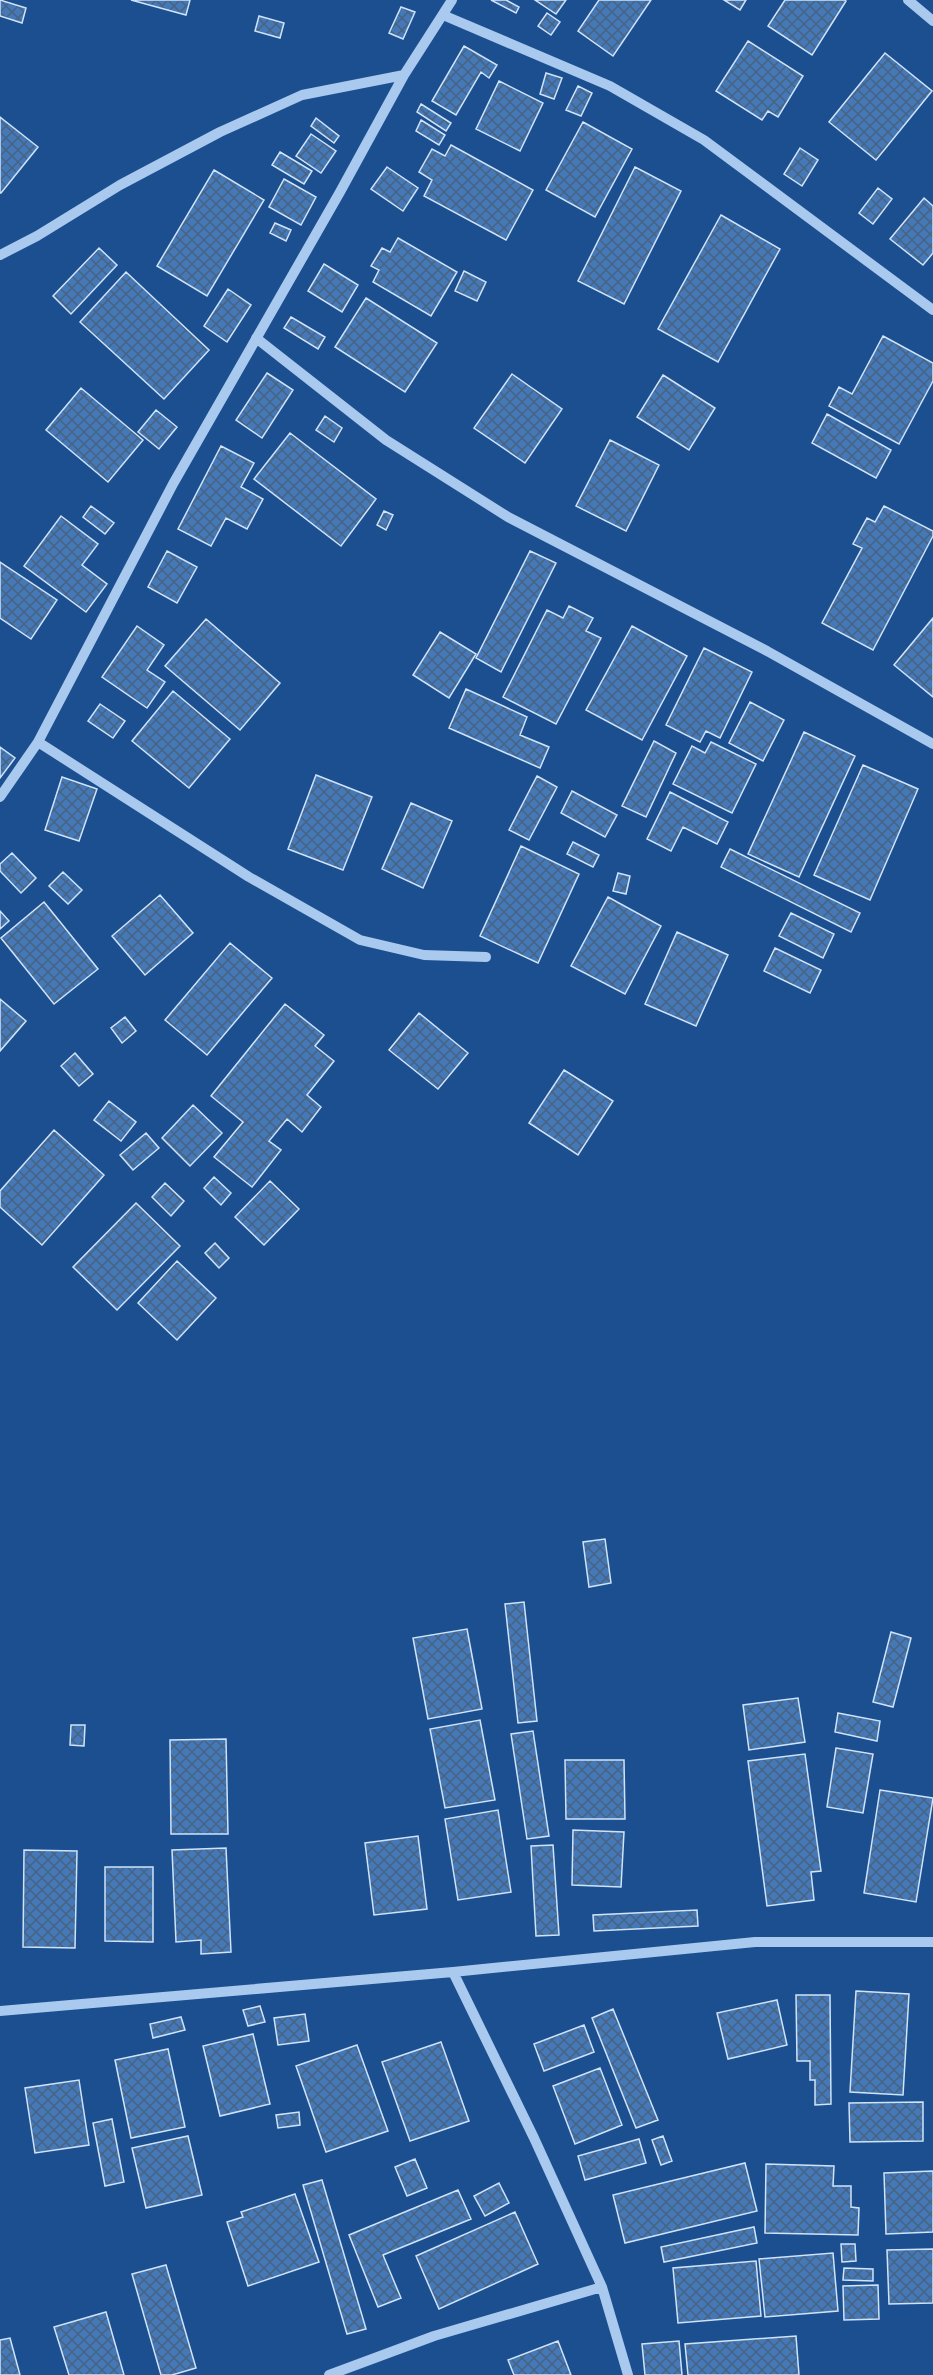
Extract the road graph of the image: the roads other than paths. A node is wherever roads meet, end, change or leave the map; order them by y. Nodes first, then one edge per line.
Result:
1 (452, 0) edge
2 (908, 0) edge
3 (443, 15) junction
4 (933, 21) edge
5 (404, 75) junction
6 (0, 255) edge
7 (933, 310) edge
8 (256, 338) junction
9 (38, 742) junction
10 (933, 744) edge
11 (0, 797) edge
12 (486, 957) dead end
13 (933, 1942) edge
14 (453, 1972) junction
15 (0, 2011) edge
16 (602, 2287) junction
17 (329, 2375) edge
18 (628, 2375) edge

1 - 3 street
2 - 4 street
3 - 5 street
3 - 7 street
5 - 6 street
5 - 8 street
8 - 9 street
8 - 10 street
9 - 11 street
9 - 12 street
13 - 14 street
14 - 15 street
14 - 16 street
16 - 17 street
16 - 18 street

